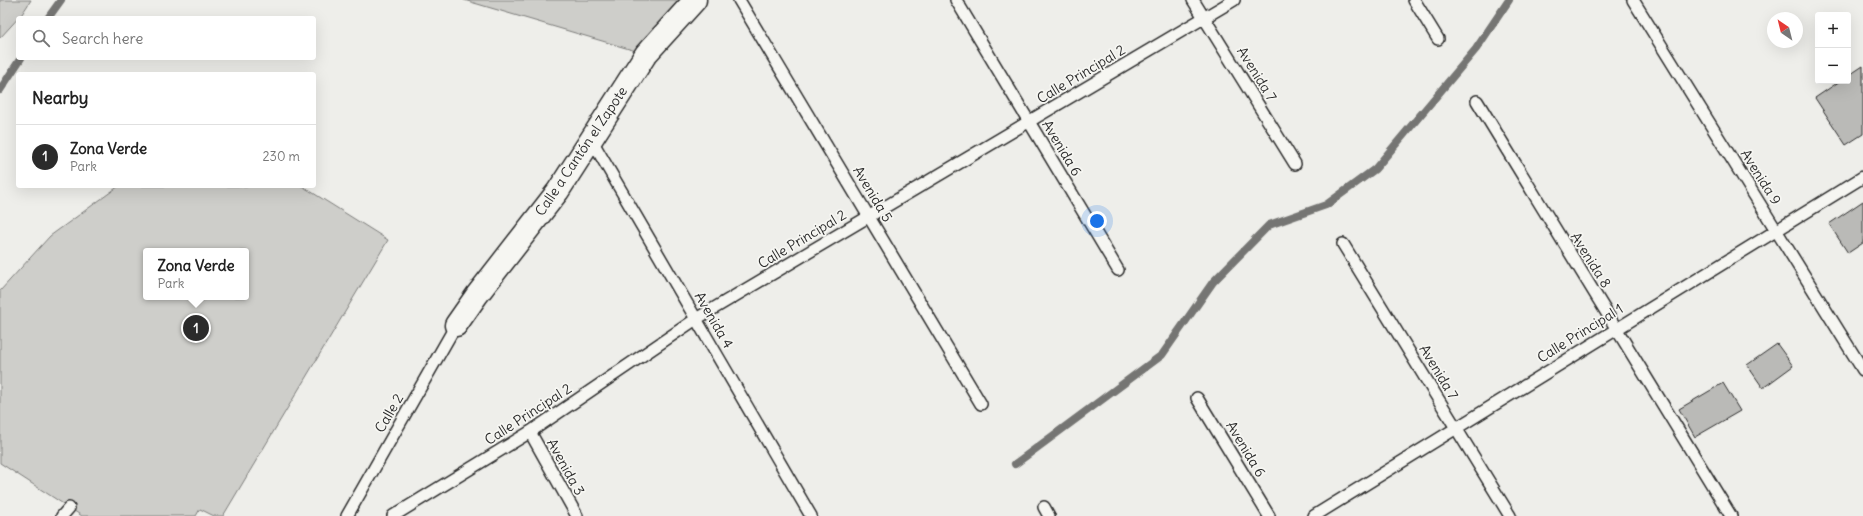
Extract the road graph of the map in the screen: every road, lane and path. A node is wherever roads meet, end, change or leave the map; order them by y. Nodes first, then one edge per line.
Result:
1 (695, 0) edge
2 (739, 0) edge
3 (956, 0) edge
4 (1194, 0) edge
5 (1234, 0) edge
6 (1414, 0) edge
7 (1633, 0) edge
8 (1204, 18) junction
9 (1438, 39) dead end
10 (1476, 101) dead end
11 (1029, 122) junction
12 (591, 140) junction
13 (1295, 164) dead end
14 (1863, 177) edge
15 (869, 217) junction
16 (1777, 232) junction
17 (1343, 244) dead end
18 (1118, 270) dead end
19 (696, 319) junction
20 (456, 325) joint
21 (1616, 328) junction
22 (1863, 370) edge
23 (1197, 398) dead end
24 (981, 404) dead end
25 (1456, 428) junction
26 (530, 432) junction
27 (397, 515) edge
28 (348, 516) edge
29 (577, 516) edge
30 (811, 516) edge
31 (1269, 516) edge
32 (1314, 516) edge
33 (1510, 516) edge
34 (1731, 516) edge

1 - 12 street, Calle a Cantón el Zapote
2 - 15 lane, Avenida 5
3 - 11 lane, Avenida 6
4 - 8 lane, Avenida 7
5 - 8 lane, Calle Principal 2
6 - 9 lane
7 - 16 lane, Avenida 9
8 - 11 lane, Calle Principal 2
8 - 13 lane, Avenida 7
10 - 21 lane, Avenida 8
11 - 15 lane, Calle Principal 2
11 - 18 lane, Avenida 6
12 - 19 lane, Avenida 4
12 - 20 street, Calle a Cantón el Zapote
14 - 16 lane, Calle Principal 1
15 - 19 lane, Calle Principal 2
15 - 24 lane, Avenida 5
16 - 21 lane, Calle Principal 1
16 - 22 lane, Avenida 9
17 - 25 lane, Avenida 7
19 - 26 lane, Calle Principal 2
19 - 30 lane, Avenida 4
20 - 28 lane, Calle 2
21 - 25 lane, Calle Principal 1
21 - 34 lane, Avenida 8
23 - 31 lane, Avenida 6
25 - 32 lane, Calle Principal 1
25 - 33 lane, Avenida 7
26 - 27 lane, Calle Principal 2
26 - 29 lane, Avenida 3

